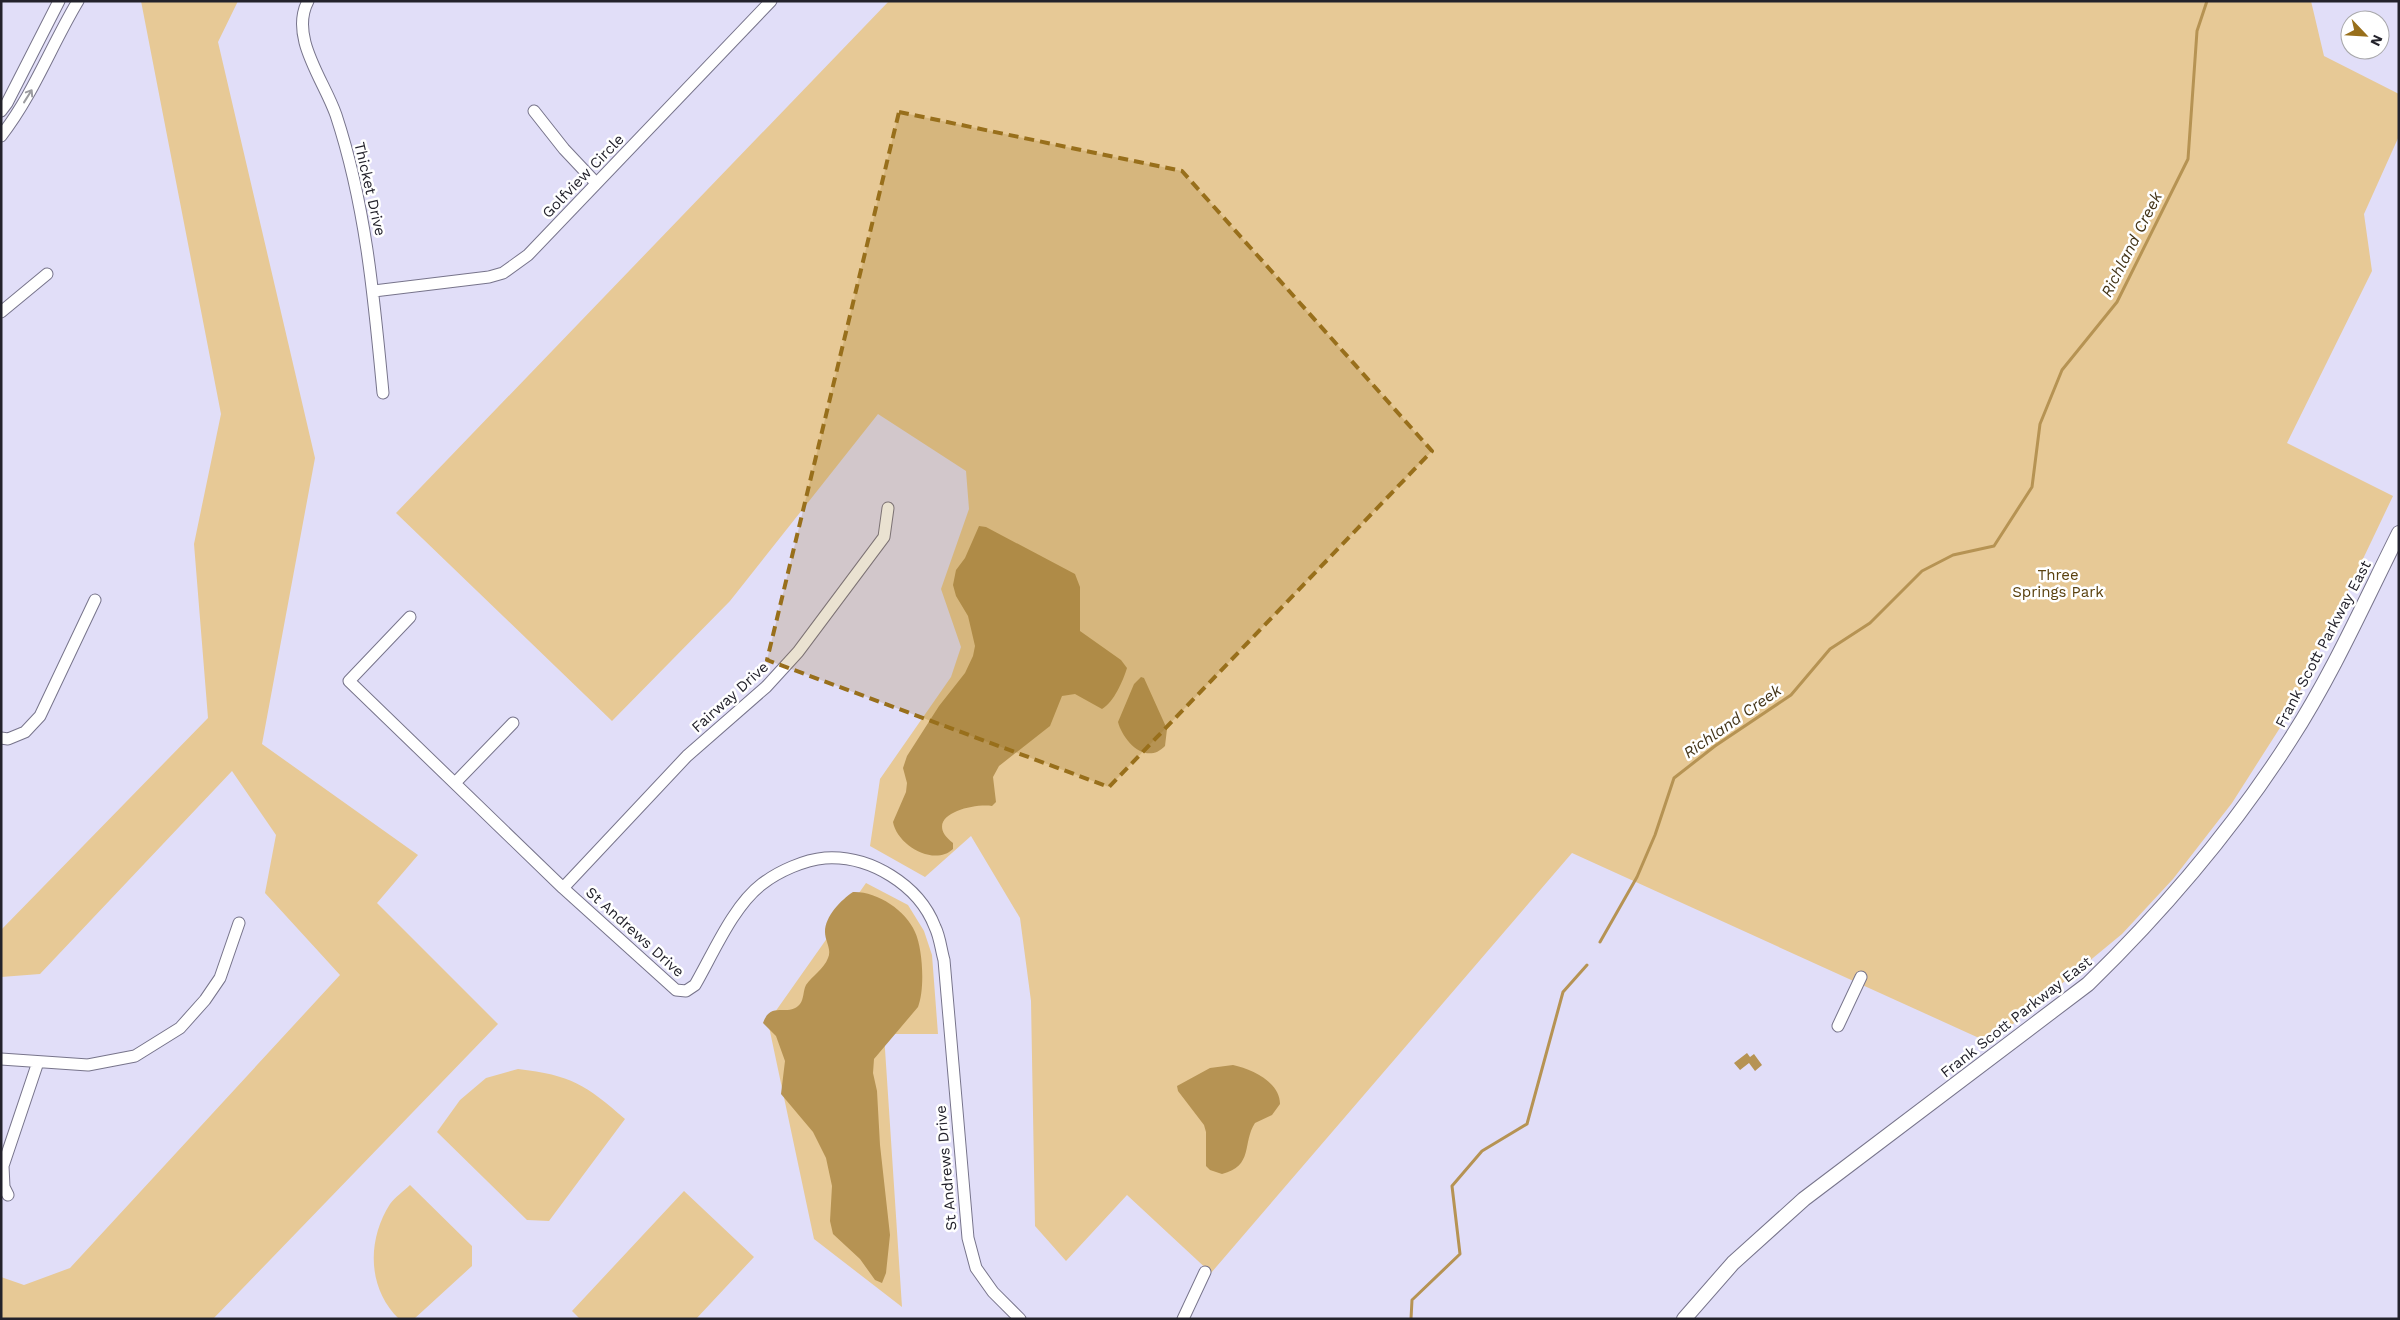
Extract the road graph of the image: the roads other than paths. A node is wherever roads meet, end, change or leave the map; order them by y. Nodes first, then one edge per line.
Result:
1 (59, 1) edge
2 (78, 1) edge
3 (308, 1) edge
4 (771, 1) edge
5 (1, 111) edge
6 (534, 111) dead end
7 (1, 136) edge
8 (596, 183) junction
9 (47, 274) dead end
10 (374, 291) junction
11 (1, 312) edge
12 (383, 393) dead end
13 (888, 508) dead end
14 (2399, 533) edge
15 (95, 600) dead end
16 (410, 617) dead end
17 (512, 723) dead end
18 (1, 738) edge
19 (455, 783) junction
20 (564, 888) junction
21 (239, 923) dead end
22 (1861, 977) dead end
23 (1838, 1026) dead end
24 (1, 1059) edge
25 (38, 1062) junction
26 (8, 1195) dead end
27 (1205, 1272) dead end
28 (1020, 1319) edge
29 (1183, 1319) edge
30 (1684, 1319) edge

1 - 5 street
7 -> 2 street
3 - 10 street, Thicket Drive
4 - 8 street, Golfview Circle
6 - 8 street
8 - 10 street, Golfview Circle
9 - 11 street
10 - 12 street, Thicket Drive
13 - 20 street, Fairway Drive
14 - 30 main road, Frank Scott Parkway East
15 - 18 street
16 - 19 street, St Andrews Drive
17 - 19 street
19 - 20 street, St Andrews Drive
20 - 28 street, St Andrews Drive
21 - 25 street
22 - 23 street
24 - 25 street
25 - 26 street
27 - 29 street

